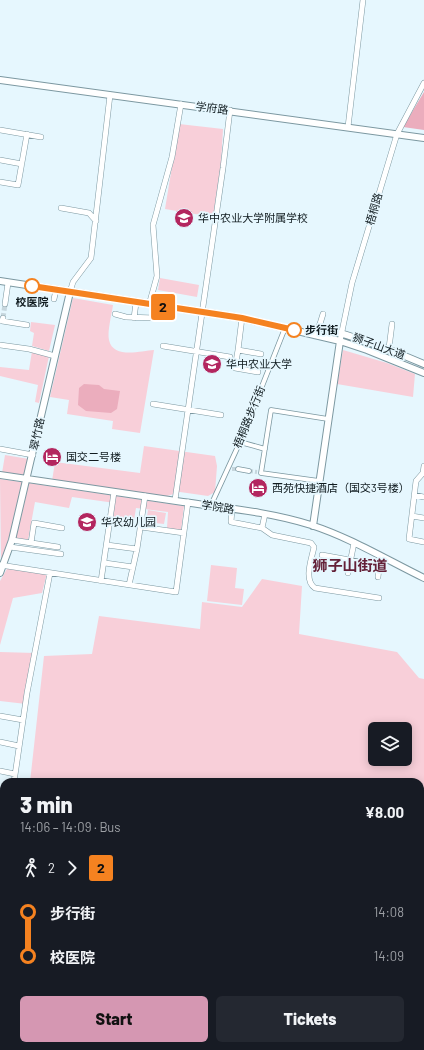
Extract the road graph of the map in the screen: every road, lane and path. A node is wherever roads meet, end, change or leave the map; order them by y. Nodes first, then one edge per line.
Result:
1 (363, 0) edge
2 (0, 80) edge
3 (424, 83) edge
4 (110, 95) junction
5 (181, 104) junction
6 (230, 110) junction
7 (348, 128) junction
8 (0, 130) edge
9 (27, 134) junction
10 (396, 134) junction
11 (41, 137) dead end
12 (424, 138) edge
13 (0, 160) edge
14 (22, 164) junction
15 (0, 182) edge
16 (61, 208) dead end
17 (96, 221) junction
18 (0, 281) edge
19 (8, 283) junction
20 (56, 290) junction
21 (70, 292) junction
22 (54, 299) dead end
23 (136, 303) junction
24 (5, 304) tunnel mouth
25 (149, 305) junction
26 (201, 313) junction
27 (115, 314) dead end
28 (324, 314) dead end
29 (3, 318) dead end
30 (134, 318) junction
31 (154, 318) dead end
32 (242, 318) junction
33 (392, 324) dead end
34 (27, 325) dead end
35 (319, 327) junction
36 (285, 328) junction
37 (340, 333) junction
38 (314, 335) junction
39 (340, 341) junction
40 (0, 345) edge
41 (163, 346) dead end
42 (389, 348) junction
43 (238, 350) junction
44 (196, 351) junction
45 (261, 354) dead end
46 (55, 356) junction
47 (230, 357) dead end
48 (424, 364) edge
49 (258, 372) dead end
50 (424, 373) edge
51 (153, 404) dead end
52 (188, 409) junction
53 (221, 415) dead end
54 (328, 419) junction
55 (240, 442) junction
56 (0, 449) edge
57 (265, 449) junction
58 (33, 455) junction
59 (424, 466) edge
60 (238, 469) tunnel mouth
61 (249, 471) tunnel mouth
62 (424, 473) edge
63 (0, 475) edge
64 (27, 479) junction
65 (319, 481) junction
66 (114, 492) junction
67 (414, 495) junction
68 (145, 496) junction
69 (424, 496) edge
70 (175, 500) junction
71 (188, 502) junction
72 (211, 505) junction
73 (232, 509) junction
74 (265, 514) junction
75 (412, 516) junction
76 (424, 518) edge
77 (141, 526) junction
78 (313, 526) junction
79 (62, 528) dead end
80 (262, 528) junction
81 (184, 533) junction
82 (354, 542) junction
83 (424, 542) edge
84 (30, 543) junction
85 (11, 544) junction
86 (107, 545) junction
87 (58, 547) dead end
88 (137, 549) junction
89 (61, 554) dead end
90 (322, 555) dead end
91 (351, 560) junction
92 (105, 563) junction
93 (133, 567) junction
94 (1, 569) edge
95 (50, 573) junction
96 (348, 573) dead end
97 (378, 577) dead end
98 (424, 578) edge
99 (101, 581) junction
100 (128, 585) junction
101 (379, 598) dead end
102 (0, 716) edge
103 (23, 720) junction
104 (0, 742) edge
105 (20, 746) junction
106 (0, 771) edge
107 (15, 774) junction
108 (14, 778) edge

1 - 7 street
2 - 4 street, 学府路
3 - 10 street, 梧桐路
4 - 5 street, 学府路
4 - 17 street
5 - 6 street, 学府路
5 - 25 street
6 - 7 street, 学府路
6 - 26 street
7 - 10 street, 学府路
8 - 9 street
9 - 11 street
9 - 14 street
10 - 12 street, 学府路
10 - 37 street, 梧桐路
13 - 14 street
14 - 15 street
16 - 17 street
17 - 21 street
18 - 19 street, 狮子山大道
19 - 20 street, 狮子山大道
19 - 24 street
20 - 21 street, 狮子山大道
20 - 22 street
21 - 23 street, 狮子山大道
21 - 46 street, 翠竹路
23 - 25 street, 狮子山大道
23 - 30 street
25 - 26 street, 狮子山大道
26 - 32 street, 狮子山大道
26 - 44 street
27 - 30 street
28 - 35 street
29 - 34 street
30 - 31 street
32 - 36 street, 狮子山大道
32 - 43 street
33 - 42 street
35 - 37 street, 狮子山大道
35 - 38 street
36 - 38 street, 狮子山大道
36 - 55 street, 梧桐路步行街
37 - 39 street, 梧桐路
37 - 42 street, 狮子山大道
38 - 39 street, 狮子山大道
39 - 50 street, 狮子山大道
39 - 54 street
40 - 46 street
41 - 44 street
42 - 48 street, 狮子山大道
43 - 45 street
43 - 49 street
44 - 47 street
44 - 52 street
46 - 58 street, 翠竹路
51 - 52 street
52 - 53 street
52 - 70 street
54 - 57 street
54 - 65 street
55 - 57 street
55 - 72 street, 梧桐路步行街
56 - 58 street
57 - 65 street
58 - 64 street, 翠竹路
59 - 62 street
60 - 61 street
62 - 67 street
63 - 64 street, 学院路
64 - 66 street, 学院路
64 - 85 street, 翠竹路
65 - 78 street
66 - 68 street, 学院路
66 - 86 street
67 - 69 street
67 - 75 street
68 - 70 street, 学院路
68 - 77 street
70 - 71 street, 学院路
71 - 72 street, 学院路
71 - 81 street
72 - 73 street, 学院路
73 - 74 street, 学院路
73 - 80 street
74 - 78 street, 学院路
74 - 80 street
75 - 76 street
75 - 83 street
77 - 81 street
77 - 88 street
78 - 82 street, 学院路
79 - 84 street
80 - 101 street
81 - 100 street
82 - 91 street
82 - 98 street, 学院路
84 - 85 street
84 - 87 street
85 - 89 street
85 - 94 street, 翠竹路
86 - 88 street
86 - 92 street
88 - 93 street
90 - 91 street
91 - 96 street
91 - 97 street
92 - 93 street
92 - 99 street
93 - 100 street
94 - 95 street
95 - 99 street
95 - 103 street
99 - 100 street
102 - 103 street
103 - 105 street
104 - 105 street
105 - 107 street
106 - 107 street
107 - 108 street

